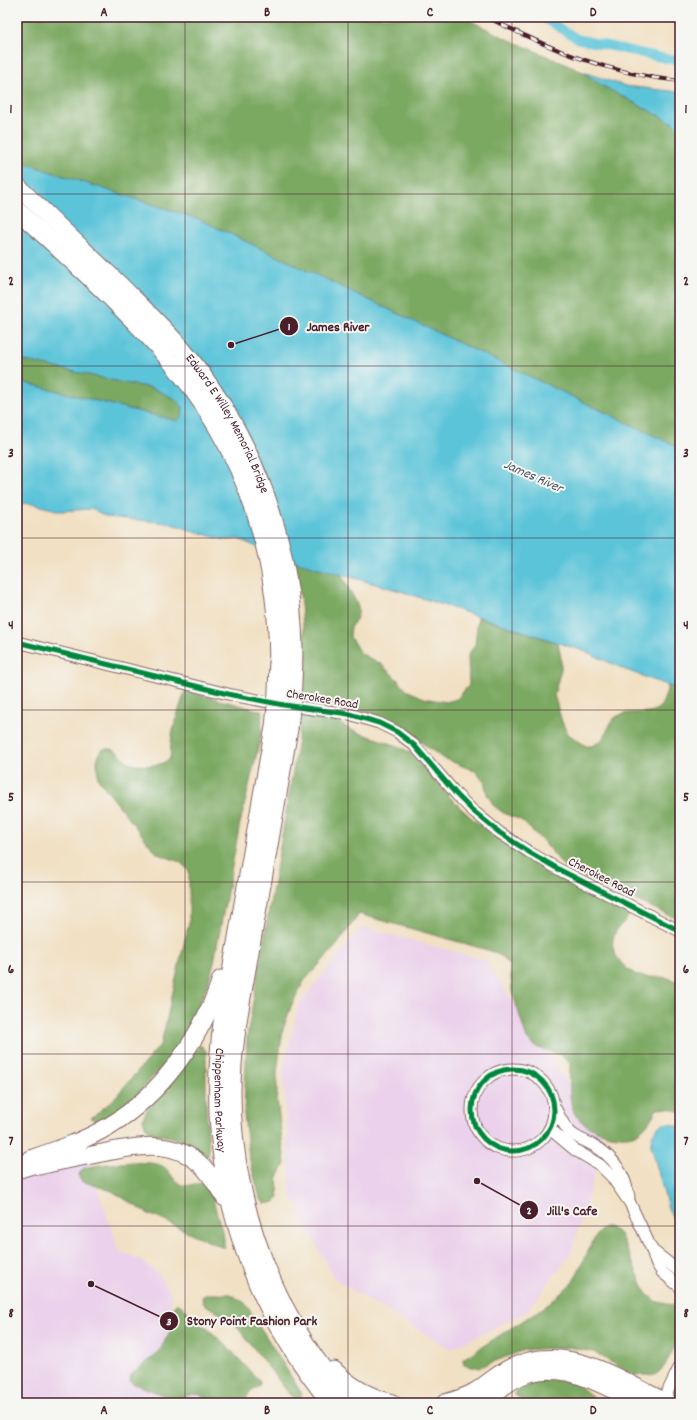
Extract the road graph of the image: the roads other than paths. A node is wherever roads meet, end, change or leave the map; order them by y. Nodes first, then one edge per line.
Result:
1 (17, 186) edge
2 (17, 210) edge
3 (17, 642) edge
4 (281, 728) junction
5 (250, 862) junction
6 (680, 931) edge
7 (554, 1106) junction
8 (550, 1129) junction
9 (24, 1166) edge
10 (630, 1203) junction
11 (230, 1205) junction
12 (652, 1250) junction
13 (680, 1272) edge
14 (680, 1287) edge
15 (288, 1313) junction
16 (680, 1366) edge
17 (594, 1381) junction
18 (670, 1402) edge
19 (330, 1403) edge
20 (351, 1403) edge
21 (392, 1403) edge
22 (445, 1403) edge
23 (487, 1403) edge
24 (616, 1403) edge
25 (640, 1403) edge

1 - 4 highway, Edward E Willey Memorial Bridge, bridge
2 - 4 highway, Edward E Willey Memorial Bridge, bridge
3 - 6 street, Cherokee Road
4 - 5 highway, Chippenham Parkway
4 - 15 highway, Chippenham Parkway
5 - 9 highway
5 - 11 highway, Chippenham Parkway
7 - 8 street
7 - 8 street
7 - 10 street
8 - 10 street
9 - 11 highway
10 - 12 street
11 - 19 highway, Chippenham Parkway
12 - 13 street
12 - 14 street
15 - 20 highway, Chippenham Parkway
15 - 21 highway
16 - 18 street
17 - 23 highway
17 - 24 highway
17 - 25 highway
18 - 22 highway

